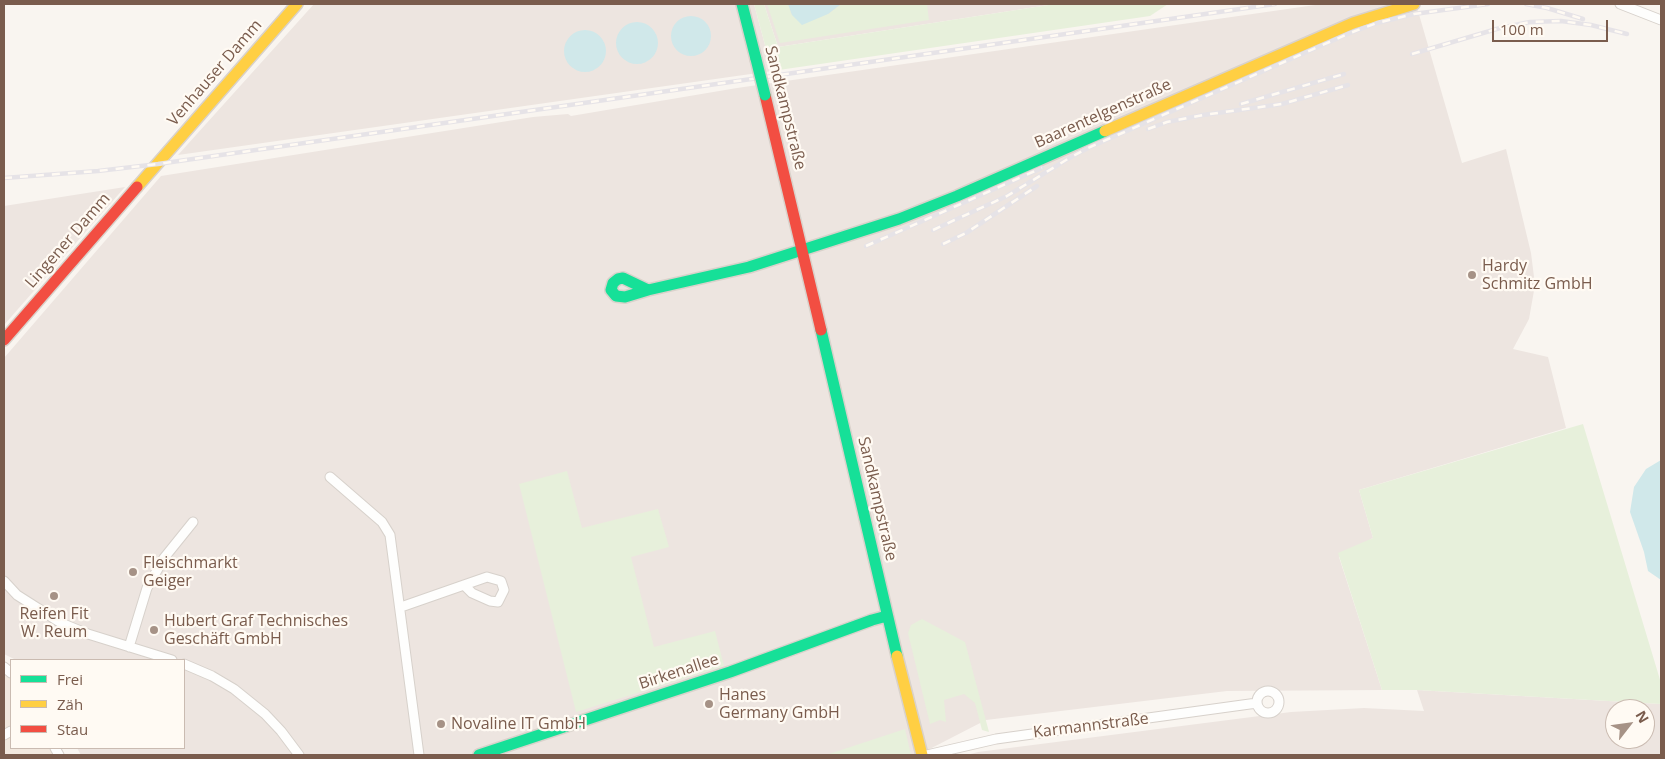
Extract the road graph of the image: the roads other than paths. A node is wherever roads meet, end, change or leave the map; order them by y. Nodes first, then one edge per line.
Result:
1 (297, 4) edge
2 (742, 4) edge
3 (1414, 4) edge
4 (1620, 4) edge
5 (1661, 20) edge
6 (158, 164) joint
7 (803, 250) junction
8 (648, 290) dead end
9 (4, 340) edge
10 (330, 477) dead end
11 (193, 522) dead end
12 (4, 581) edge
13 (464, 585) dead end
14 (401, 607) junction
15 (887, 616) junction
16 (129, 647) junction
17 (169, 659) edge
18 (185, 664) edge
19 (1257, 703) dead end
20 (299, 755) edge
21 (419, 755) edge
22 (479, 755) edge
23 (922, 755) edge
24 (927, 755) edge

1 - 6 street, Venhauser Damm
2 - 7 street, Sandkampstraße, bridge
3 - 7 street, Baarentelgenstraße
4 - 5 street
6 - 9 street, Lingener Damm
7 - 8 street
7 - 15 street, Sandkampstraße
10 - 14 street
11 - 16 street
12 - 16 street
13 - 14 street
14 - 21 street
15 - 22 street, Birkenallee
15 - 23 street, Sandkampstraße
16 - 17 street
18 - 20 street
19 - 24 street, Karmannstraße

